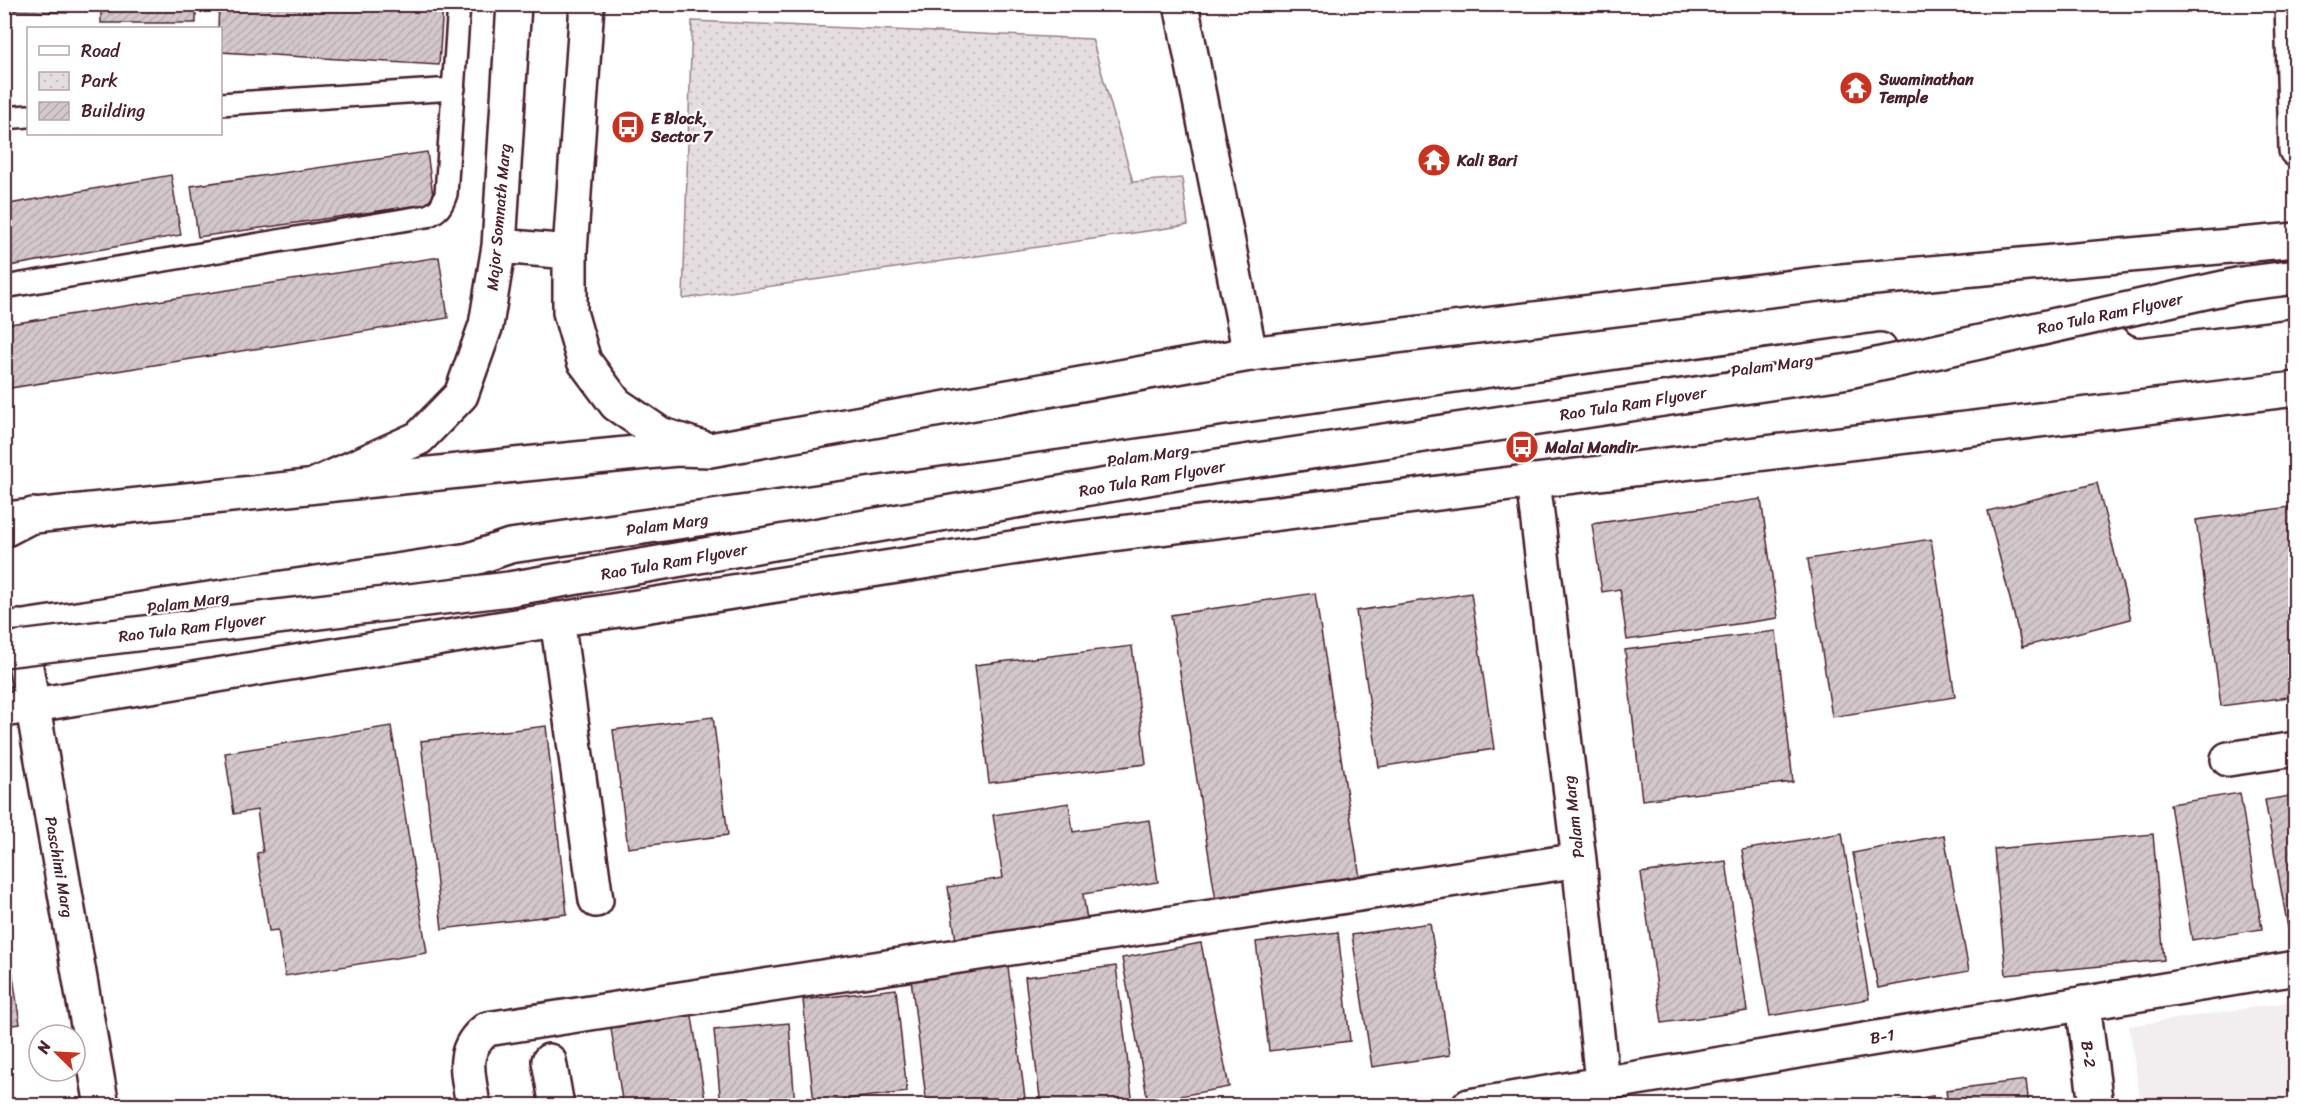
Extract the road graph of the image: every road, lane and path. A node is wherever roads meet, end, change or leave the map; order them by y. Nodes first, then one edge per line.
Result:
1 (459, 4) edge
2 (514, 4) edge
3 (587, 4) edge
4 (1181, 4) edge
5 (2292, 4) edge
6 (454, 89) junction
7 (222, 104) edge
8 (27, 116) edge
9 (4, 118) edge
10 (2295, 150) edge
11 (2295, 240) edge
12 (499, 246) junction
13 (570, 252) junction
14 (2295, 277) edge
15 (4, 287) edge
16 (2295, 300) edge
17 (1250, 354) junction
18 (2295, 389) edge
19 (710, 450) junction
20 (1533, 481) junction
21 (315, 484) junction
22 (14, 522) edge
23 (557, 619) junction
24 (9, 636) edge
25 (18, 708) edge
26 (2295, 749) edge
27 (2228, 759) dead end
28 (1579, 860) junction
29 (596, 900) dead end
30 (2295, 968) edge
31 (2083, 1003) junction
32 (549, 1061) dead end
33 (1602, 1082) junction
34 (102, 1106) edge
35 (473, 1106) edge
36 (557, 1106) edge
37 (1468, 1106) edge
38 (2096, 1106) edge

1 - 6 lane
2 - 12 main road, Major Somnath Marg
3 - 13 main road
4 - 17 main road
5 - 10 main road
6 - 7 lane
6 - 15 lane
8 - 9 lane
11 - 17 main road
12 - 13 main road
12 - 21 main road, Major Somnath Marg
13 - 19 main road
14 - 24 main road, Rao Tula Ram Flyover, bridge
16 - 24 main road, Palam Marg
17 - 19 main road
18 - 20 main road
19 - 21 main road
20 - 23 main road
20 - 28 main road, Palam Marg
21 - 22 main road
23 - 25 main road
23 - 29 main road
24 - 25 main road, Paschimi Marg
25 - 34 main road, Paschimi Marg
26 - 27 main road
28 - 33 main road, Palam Marg
28 - 35 main road
30 - 31 main road, B-1
31 - 33 main road, B-1
31 - 38 main road, B-2
32 - 36 main road
33 - 37 main road, B-1

